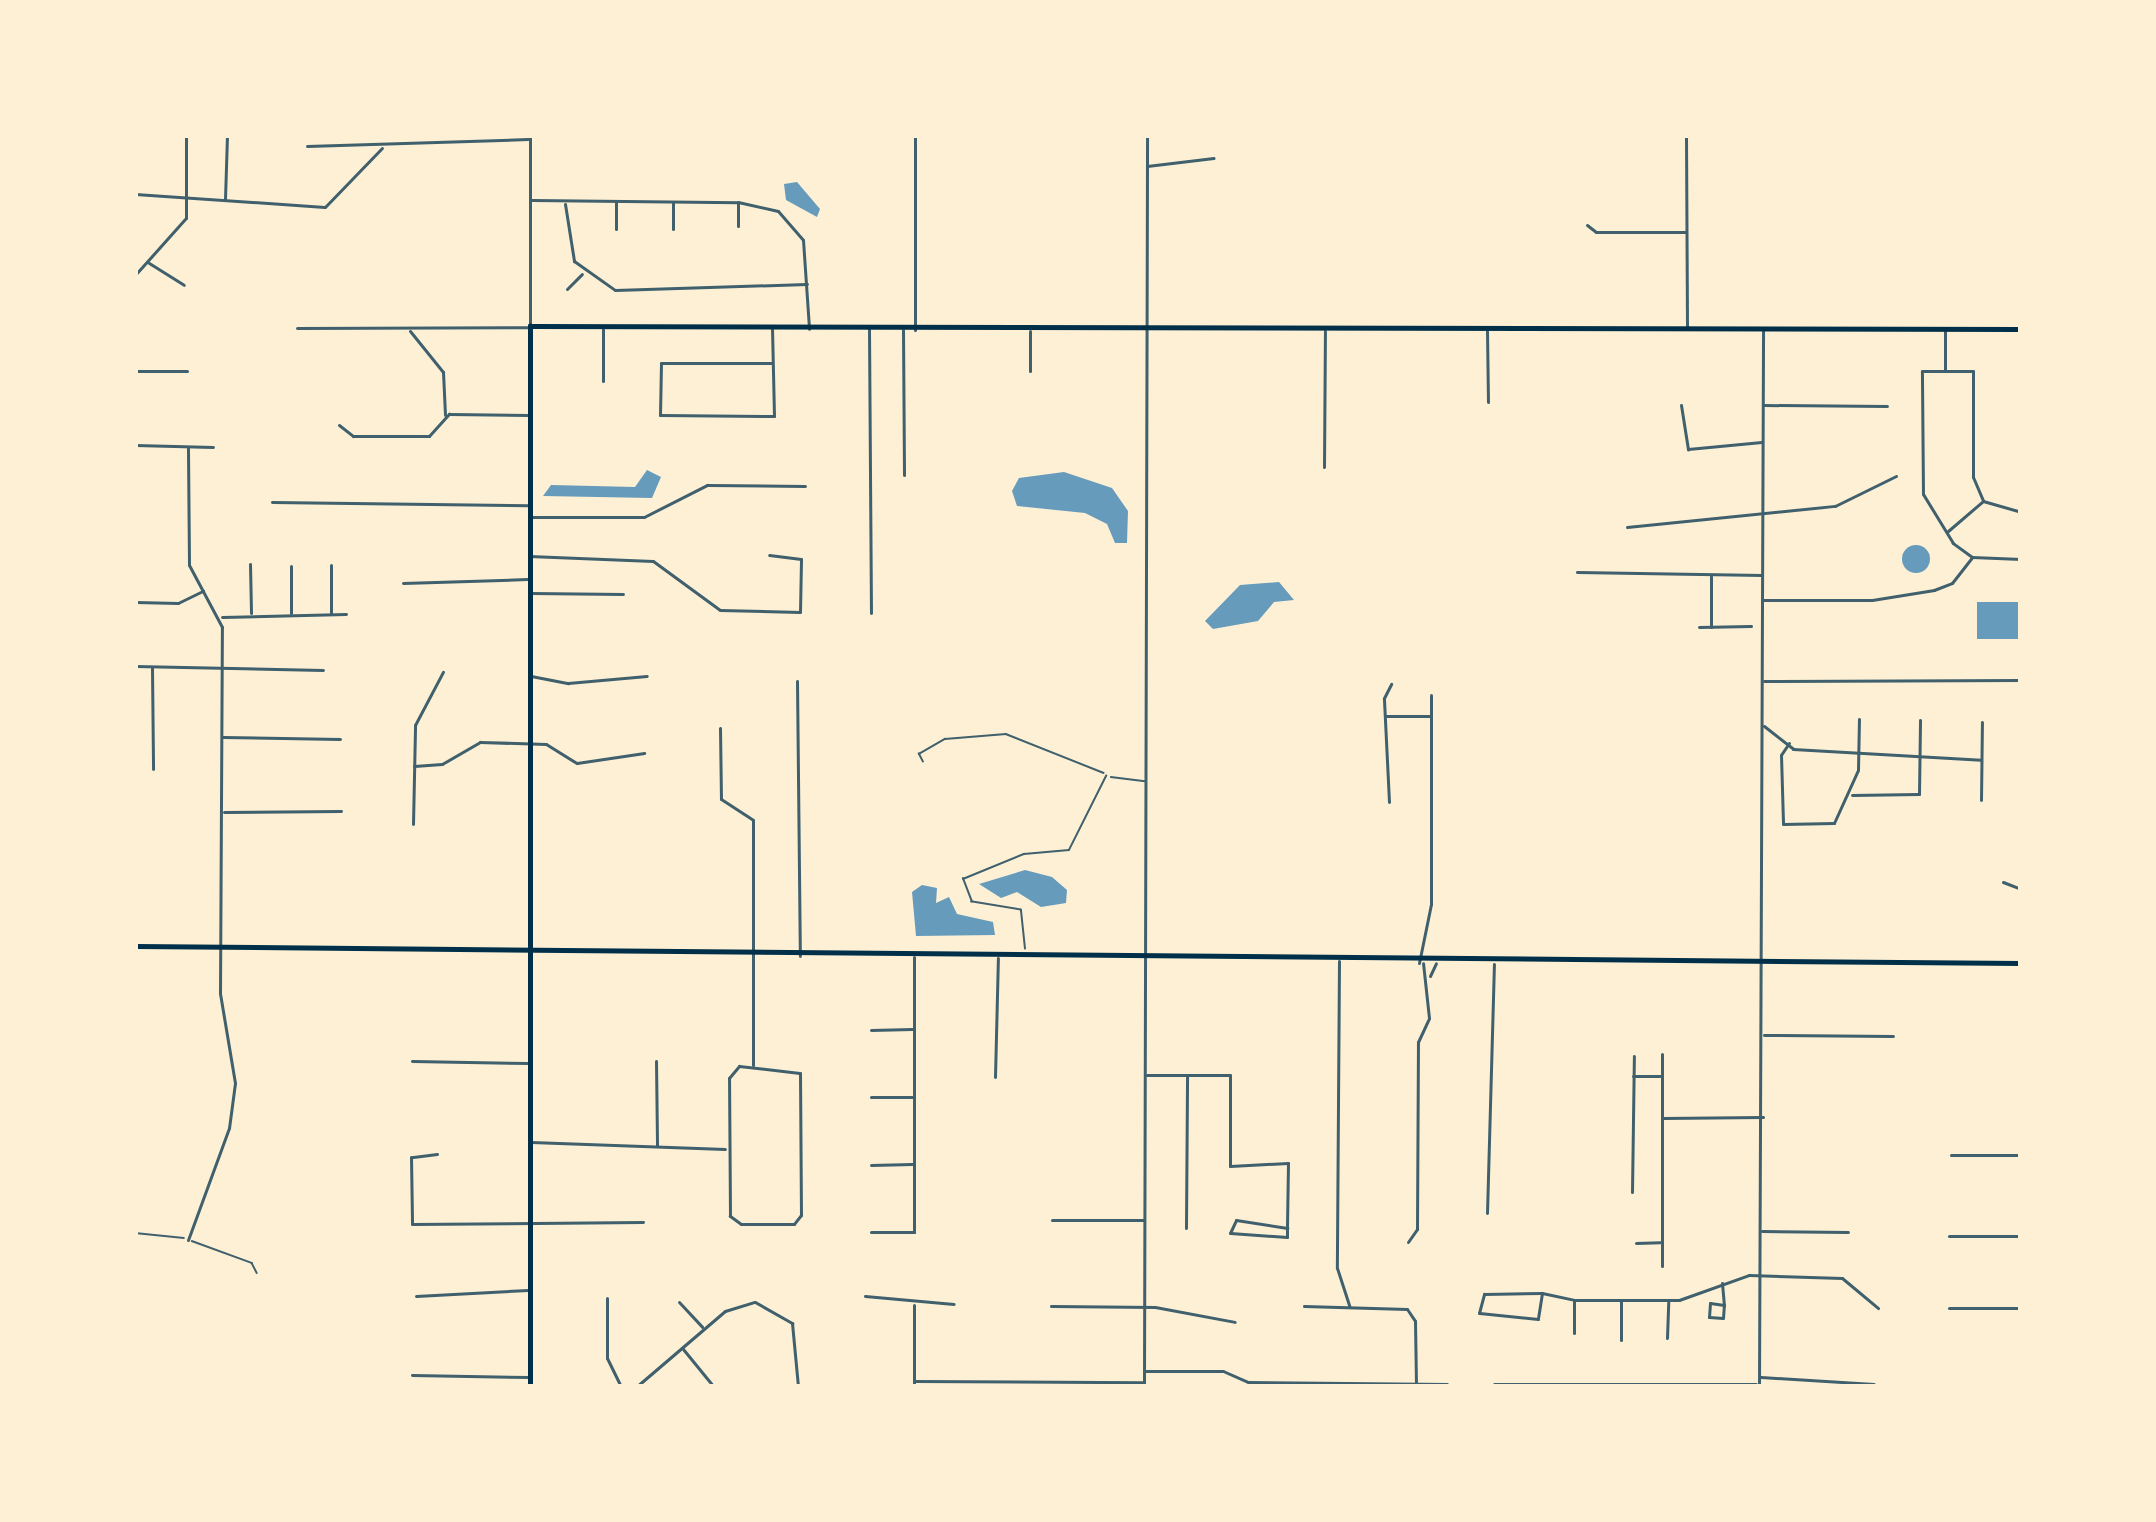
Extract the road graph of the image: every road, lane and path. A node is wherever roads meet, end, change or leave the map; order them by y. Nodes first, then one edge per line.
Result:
1 (186, 135) edge
2 (227, 135) edge
3 (915, 135) edge
4 (1147, 135) edge
5 (1686, 135) edge
6 (530, 137) edge
7 (307, 146) dead end
8 (382, 148) junction
9 (1214, 158) dead end
10 (1147, 166) junction
11 (135, 194) edge
12 (529, 200) junction
13 (565, 200) junction
14 (616, 200) junction
15 (186, 201) junction
16 (225, 201) junction
17 (673, 201) junction
18 (739, 202) junction
19 (1587, 225) dead end
20 (738, 226) dead end
21 (673, 229) dead end
22 (616, 230) dead end
23 (1687, 232) junction
24 (148, 262) junction
25 (583, 273) junction
26 (135, 275) edge
27 (809, 284) junction
28 (184, 285) dead end
29 (567, 289) dead end
30 (530, 326) junction
31 (297, 328) dead end
32 (603, 328) junction
33 (409, 329) junction
34 (772, 329) junction
35 (809, 329) junction
36 (869, 329) junction
37 (1945, 329) junction
38 (2021, 329) edge
39 (903, 330) junction
40 (915, 330) junction
41 (1687, 330) junction
42 (1763, 330) junction
43 (1030, 331) junction
44 (1325, 331) junction
45 (1487, 331) junction
46 (1147, 332) junction
47 (772, 363) junction
48 (135, 371) edge
49 (187, 371) dead end
50 (1030, 371) dead end
51 (1946, 371) junction
52 (603, 382) dead end
53 (1488, 402) dead end
54 (1682, 405) dead end
55 (1764, 405) junction
56 (1887, 406) dead end
57 (530, 415) junction
58 (445, 416) junction
59 (339, 425) dead end
60 (1764, 442) junction
61 (135, 445) edge
62 (213, 446) dead end
63 (188, 448) junction
64 (1324, 467) dead end
65 (904, 475) dead end
66 (1896, 476) dead end
67 (805, 486) dead end
68 (1983, 500) junction
69 (272, 502) dead end
70 (530, 505) junction
71 (1763, 510) junction
72 (2021, 512) edge
73 (530, 517) junction
74 (1627, 527) dead end
75 (1947, 532) junction
76 (769, 555) dead end
77 (530, 556) junction
78 (1972, 556) junction
79 (2021, 559) edge
80 (250, 564) dead end
81 (331, 565) dead end
82 (291, 566) dead end
83 (1577, 572) dead end
84 (1711, 574) junction
85 (1763, 575) junction
86 (529, 579) junction
87 (404, 584) dead end
88 (205, 590) junction
89 (529, 593) junction
90 (623, 594) dead end
91 (1763, 600) junction
92 (135, 602) edge
93 (346, 614) dead end
94 (871, 614) dead end
95 (251, 615) junction
96 (291, 615) junction
97 (331, 616) junction
98 (220, 617) junction
99 (1751, 626) dead end
100 (1700, 627) dead end
101 (1711, 627) junction
102 (135, 666) edge
103 (152, 666) junction
104 (221, 667) junction
105 (323, 670) dead end
106 (442, 672) dead end
107 (529, 676) junction
108 (647, 676) dead end
109 (2021, 680) edge
110 (796, 681) dead end
111 (1764, 681) junction
112 (1391, 684) dead end
113 (1431, 695) dead end
114 (1384, 716) junction
115 (1431, 716) junction
116 (1859, 719) dead end
117 (1920, 720) dead end
118 (1982, 722) dead end
119 (1764, 726) junction
120 (720, 728) dead end
121 (222, 737) junction
122 (340, 739) dead end
123 (529, 742) junction
124 (1789, 743) junction
125 (1860, 749) junction
126 (644, 753) dead end
127 (1920, 754) junction
128 (1981, 760) junction
129 (923, 762) dead end
130 (414, 766) junction
131 (153, 769) dead end
132 (1106, 776) junction
133 (1145, 781) junction
134 (1850, 795) junction
135 (1981, 800) dead end
136 (1389, 802) dead end
137 (341, 811) dead end
138 (222, 812) junction
139 (413, 824) dead end
140 (2002, 882) dead end
141 (2021, 889) edge
142 (135, 946) edge
143 (221, 947) junction
144 (530, 952) junction
145 (753, 955) junction
146 (800, 956) junction
147 (914, 957) junction
148 (998, 958) junction
149 (1025, 958) junction
150 (1145, 960) junction
151 (1339, 962) junction
152 (1421, 963) junction
153 (1436, 963) junction
154 (2021, 963) edge
155 (1493, 964) junction
156 (1764, 964) junction
157 (1429, 977) junction
158 (914, 1029) junction
159 (871, 1030) dead end
160 (1764, 1036) junction
161 (1893, 1036) dead end
162 (1662, 1054) dead end
163 (1634, 1056) dead end
164 (412, 1061) dead end
165 (656, 1061) dead end
166 (530, 1063) junction
167 (753, 1066) junction
168 (1187, 1075) junction
169 (1145, 1076) junction
170 (1633, 1076) junction
171 (1661, 1076) junction
172 (995, 1077) dead end
173 (871, 1097) dead end
174 (914, 1097) junction
175 (1661, 1118) junction
176 (1763, 1118) junction
177 (530, 1142) junction
178 (657, 1148) junction
179 (729, 1149) junction
180 (437, 1154) dead end
181 (1951, 1155) dead end
182 (2021, 1155) edge
183 (914, 1164) junction
184 (871, 1165) dead end
185 (1632, 1192) dead end
186 (1487, 1213) dead end
187 (1052, 1220) dead end
188 (1144, 1220) junction
189 (643, 1222) dead end
190 (530, 1225) junction
191 (1186, 1228) dead end
192 (1287, 1228) junction
193 (1760, 1231) junction
194 (872, 1232) dead end
195 (1848, 1232) dead end
196 (135, 1233) edge
197 (1949, 1236) dead end
198 (2021, 1236) edge
199 (188, 1240) junction
200 (1408, 1242) dead end
201 (1662, 1242) junction
202 (1636, 1243) dead end
203 (1661, 1266) dead end
204 (257, 1273) dead end
205 (1760, 1275) junction
206 (1721, 1282) junction
207 (530, 1290) junction
208 (1542, 1293) junction
209 (416, 1296) dead end
210 (865, 1296) dead end
211 (607, 1298) dead end
212 (1621, 1299) junction
213 (1574, 1300) junction
214 (1667, 1300) junction
215 (679, 1302) dead end
216 (914, 1303) junction
217 (955, 1304) dead end
218 (1724, 1305) dead end
219 (1051, 1306) dead end
220 (1304, 1306) dead end
221 (1349, 1306) junction
222 (1144, 1307) junction
223 (1878, 1308) dead end
224 (1949, 1308) dead end
225 (2021, 1308) edge
226 (1235, 1322) dead end
227 (703, 1329) junction
228 (1574, 1333) dead end
229 (1667, 1338) dead end
230 (1621, 1340) dead end
231 (682, 1348) junction
232 (1144, 1371) junction
233 (412, 1375) dead end
234 (1760, 1376) junction
235 (530, 1377) junction
236 (914, 1384) edge
237 (1144, 1384) edge
238 (1416, 1384) junction
239 (1447, 1384) dead end
240 (1494, 1384) dead end
241 (1874, 1384) edge
242 (1759, 1386) edge
243 (530, 1387) edge
244 (621, 1387) edge
245 (636, 1387) edge
246 (714, 1387) edge
247 (798, 1387) edge

1 - 15 street
2 - 16 street
3 - 40 street
4 - 10 street
5 - 23 street
6 - 8 street
6 - 12 street
7 - 8 street
8 - 16 street
9 - 10 street
10 - 46 street
11 - 15 street
12 - 13 street
12 - 30 street
13 - 14 street
13 - 25 street
14 - 17 street
14 - 22 street
15 - 16 street
15 - 24 street
17 - 18 street
17 - 21 street
18 - 20 street
18 - 27 street
19 - 23 street
23 - 41 street
24 - 26 street
24 - 28 street
25 - 27 street
25 - 29 street
27 - 35 street
30 - 32 main road
30 - 33 street
30 - 57 main road
31 - 33 street
32 - 34 main road
32 - 52 street
33 - 58 street
34 - 35 main road
34 - 47 street
35 - 36 main road
36 - 39 main road
36 - 94 street
37 - 38 main road
37 - 42 main road
37 - 51 street
39 - 40 main road
39 - 65 street
40 - 43 main road
41 - 42 main road
41 - 45 main road
42 - 55 street
43 - 46 main road
43 - 50 street
44 - 45 main road
44 - 46 main road
44 - 64 street
45 - 53 street
46 - 133 street
47 - 47 street
48 - 49 street
51 - 68 street
51 - 75 street
54 - 60 street
55 - 56 street
55 - 60 street
57 - 58 street
57 - 70 main road
58 - 59 street
60 - 71 street
61 - 63 street
62 - 63 street
63 - 88 street
66 - 71 street
67 - 73 street
68 - 72 street
68 - 75 street
69 - 70 street
70 - 73 main road
71 - 74 street
71 - 85 street
73 - 77 main road
75 - 78 street
76 - 77 street
77 - 86 main road
78 - 79 street
78 - 91 street
80 - 95 street
81 - 97 street
82 - 96 street
83 - 84 street
84 - 85 street
84 - 101 street
85 - 91 street
86 - 87 street
86 - 89 main road
88 - 92 street
88 - 98 street
89 - 90 street
89 - 107 main road
91 - 111 street
93 - 97 street
95 - 96 street
95 - 98 street
96 - 97 street
98 - 104 street
99 - 101 street
100 - 101 street
102 - 103 street
103 - 104 street
103 - 131 street
104 - 105 street
104 - 121 street
106 - 130 street
107 - 108 street
107 - 123 main road
109 - 111 street
110 - 146 street
111 - 119 street
112 - 114 street
113 - 115 street
114 - 115 street
114 - 136 street
115 - 152 street
116 - 125 street
117 - 127 street
118 - 128 street
119 - 124 street
119 - 156 street
120 - 145 street
121 - 122 street
121 - 138 street
123 - 126 street
123 - 130 street
123 - 144 main road
124 - 125 street
124 - 134 street
125 - 127 street
125 - 134 street
127 - 128 street
127 - 134 street
128 - 135 street
129 - 132 lane
130 - 139 street
132 - 133 lane
132 - 149 lane
133 - 150 street
137 - 138 street
138 - 143 street
140 - 141 street
142 - 143 main road
143 - 144 main road
143 - 199 street
144 - 145 main road
144 - 166 main road
145 - 146 main road
145 - 167 street
146 - 147 main road
147 - 148 main road
147 - 158 street
148 - 149 main road
148 - 172 street
149 - 150 main road
150 - 151 main road
150 - 169 street
151 - 152 main road
151 - 221 street
152 - 153 main road
152 - 157 street
153 - 155 main road
153 - 157 street
154 - 156 main road
155 - 156 main road
155 - 186 street
156 - 160 street
157 - 200 street
158 - 159 street
158 - 174 street
160 - 161 street
160 - 176 street
162 - 171 street
163 - 170 street
164 - 166 street
165 - 178 street
166 - 177 main road
167 - 179 street
167 - 179 street
168 - 169 street
168 - 191 street
168 - 192 street
169 - 188 street
170 - 171 street
170 - 185 street
171 - 175 street
173 - 174 street
174 - 183 street
175 - 176 street
175 - 201 street
176 - 193 street
177 - 178 street
177 - 190 main road
178 - 179 street
180 - 190 street
181 - 182 street
183 - 184 street
183 - 194 street
187 - 188 street
188 - 222 street
189 - 190 street
190 - 207 main road
192 - 192 street
193 - 195 street
193 - 205 street
196 - 199 lane
197 - 198 street
199 - 204 lane
201 - 202 street
201 - 203 street
205 - 206 street
205 - 223 street
205 - 234 street
206 - 214 street
206 - 218 street
207 - 209 street
207 - 235 main road
208 - 208 street
208 - 213 street
210 - 216 street
211 - 244 street
212 - 213 street
212 - 214 street
212 - 230 street
213 - 228 street
214 - 229 street
215 - 227 street
216 - 217 street
216 - 236 street
219 - 222 street
220 - 221 street
221 - 238 street
222 - 226 street
222 - 232 street
224 - 225 street
227 - 231 street
227 - 247 street
231 - 245 street
231 - 246 street
232 - 237 street
232 - 238 street
233 - 235 street
234 - 241 street
234 - 242 street
235 - 243 main road
236 - 237 street
238 - 239 street
240 - 242 street

